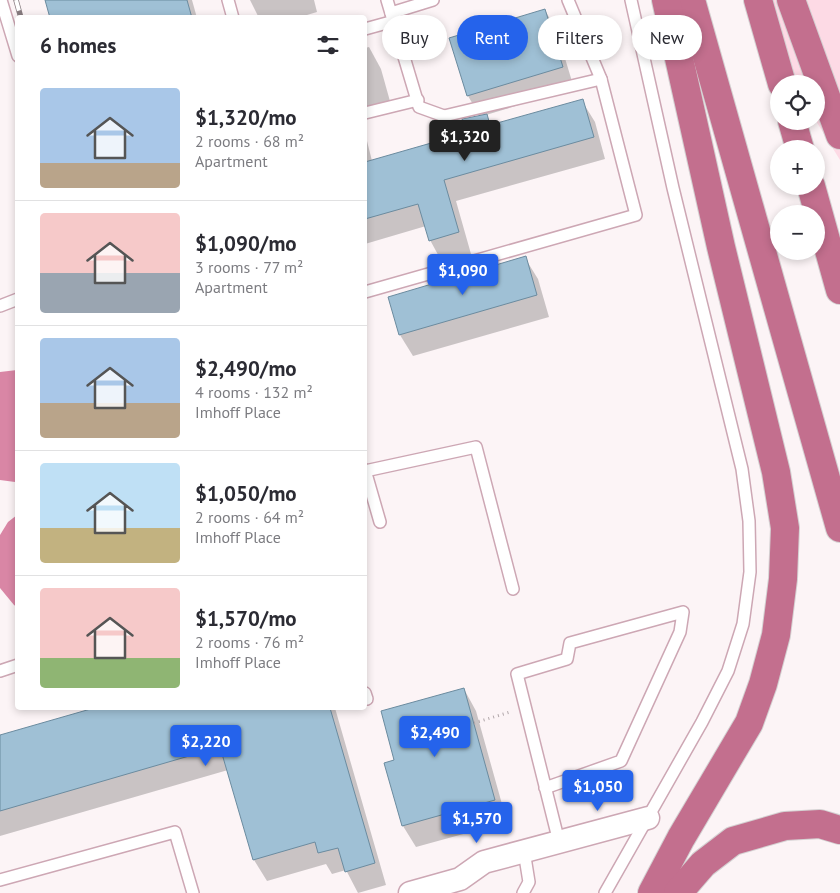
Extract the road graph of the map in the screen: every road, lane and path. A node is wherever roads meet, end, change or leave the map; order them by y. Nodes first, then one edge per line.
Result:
1 (1, 0) edge
2 (228, 0) edge
3 (388, 0) edge
4 (433, 0) edge
5 (568, 0) edge
6 (631, 0) edge
7 (666, 0) edge
8 (691, 0) edge
9 (758, 0) edge
10 (791, 0) edge
11 (232, 15) edge
12 (392, 15) edge
13 (397, 15) edge
14 (382, 21) edge
15 (367, 28) edge
16 (15, 46) edge
17 (405, 60) edge
18 (779, 75) edge
19 (601, 79) junction
20 (418, 100) junction
21 (367, 113) edge
22 (840, 135) edge
23 (814, 195) edge
24 (840, 290) edge
25 (367, 291) edge
26 (15, 300) edge
27 (0, 306) edge
28 (367, 471) edge
29 (367, 478) edge
30 (380, 522) dead end
31 (840, 528) edge
32 (513, 589) dead end
33 (15, 666) edge
34 (0, 671) edge
35 (525, 708) junction
36 (474, 723) dead end
37 (545, 788) junction
38 (648, 818) junction
39 (840, 830) edge
40 (559, 842) junction
41 (524, 851) junction
42 (0, 880) edge
43 (460, 886) edge
44 (193, 893) edge
45 (410, 893) edge
46 (523, 893) edge
47 (605, 893) edge
48 (652, 893) edge
49 (678, 893) edge

1 - 16 lane
2 - 11 lane
3 - 12 lane
4 - 13 lane
5 - 19 lane
6 - 38 lane
7 - 48 highway
8 - 31 highway
9 - 18 highway
10 - 22 highway
14 - 15 lane
17 - 20 lane
19 - 20 lane
19 - 25 lane
20 - 21 lane
23 - 24 highway
26 - 27 lane
28 - 32 lane
29 - 30 lane
33 - 34 lane
35 - 36 path
35 - 37 lane
35 - 37 lane
37 - 40 lane
38 - 40 street
38 - 47 lane
39 - 49 highway
40 - 41 street
41 - 43 street
41 - 46 lane
42 - 44 lane
43 - 45 street

